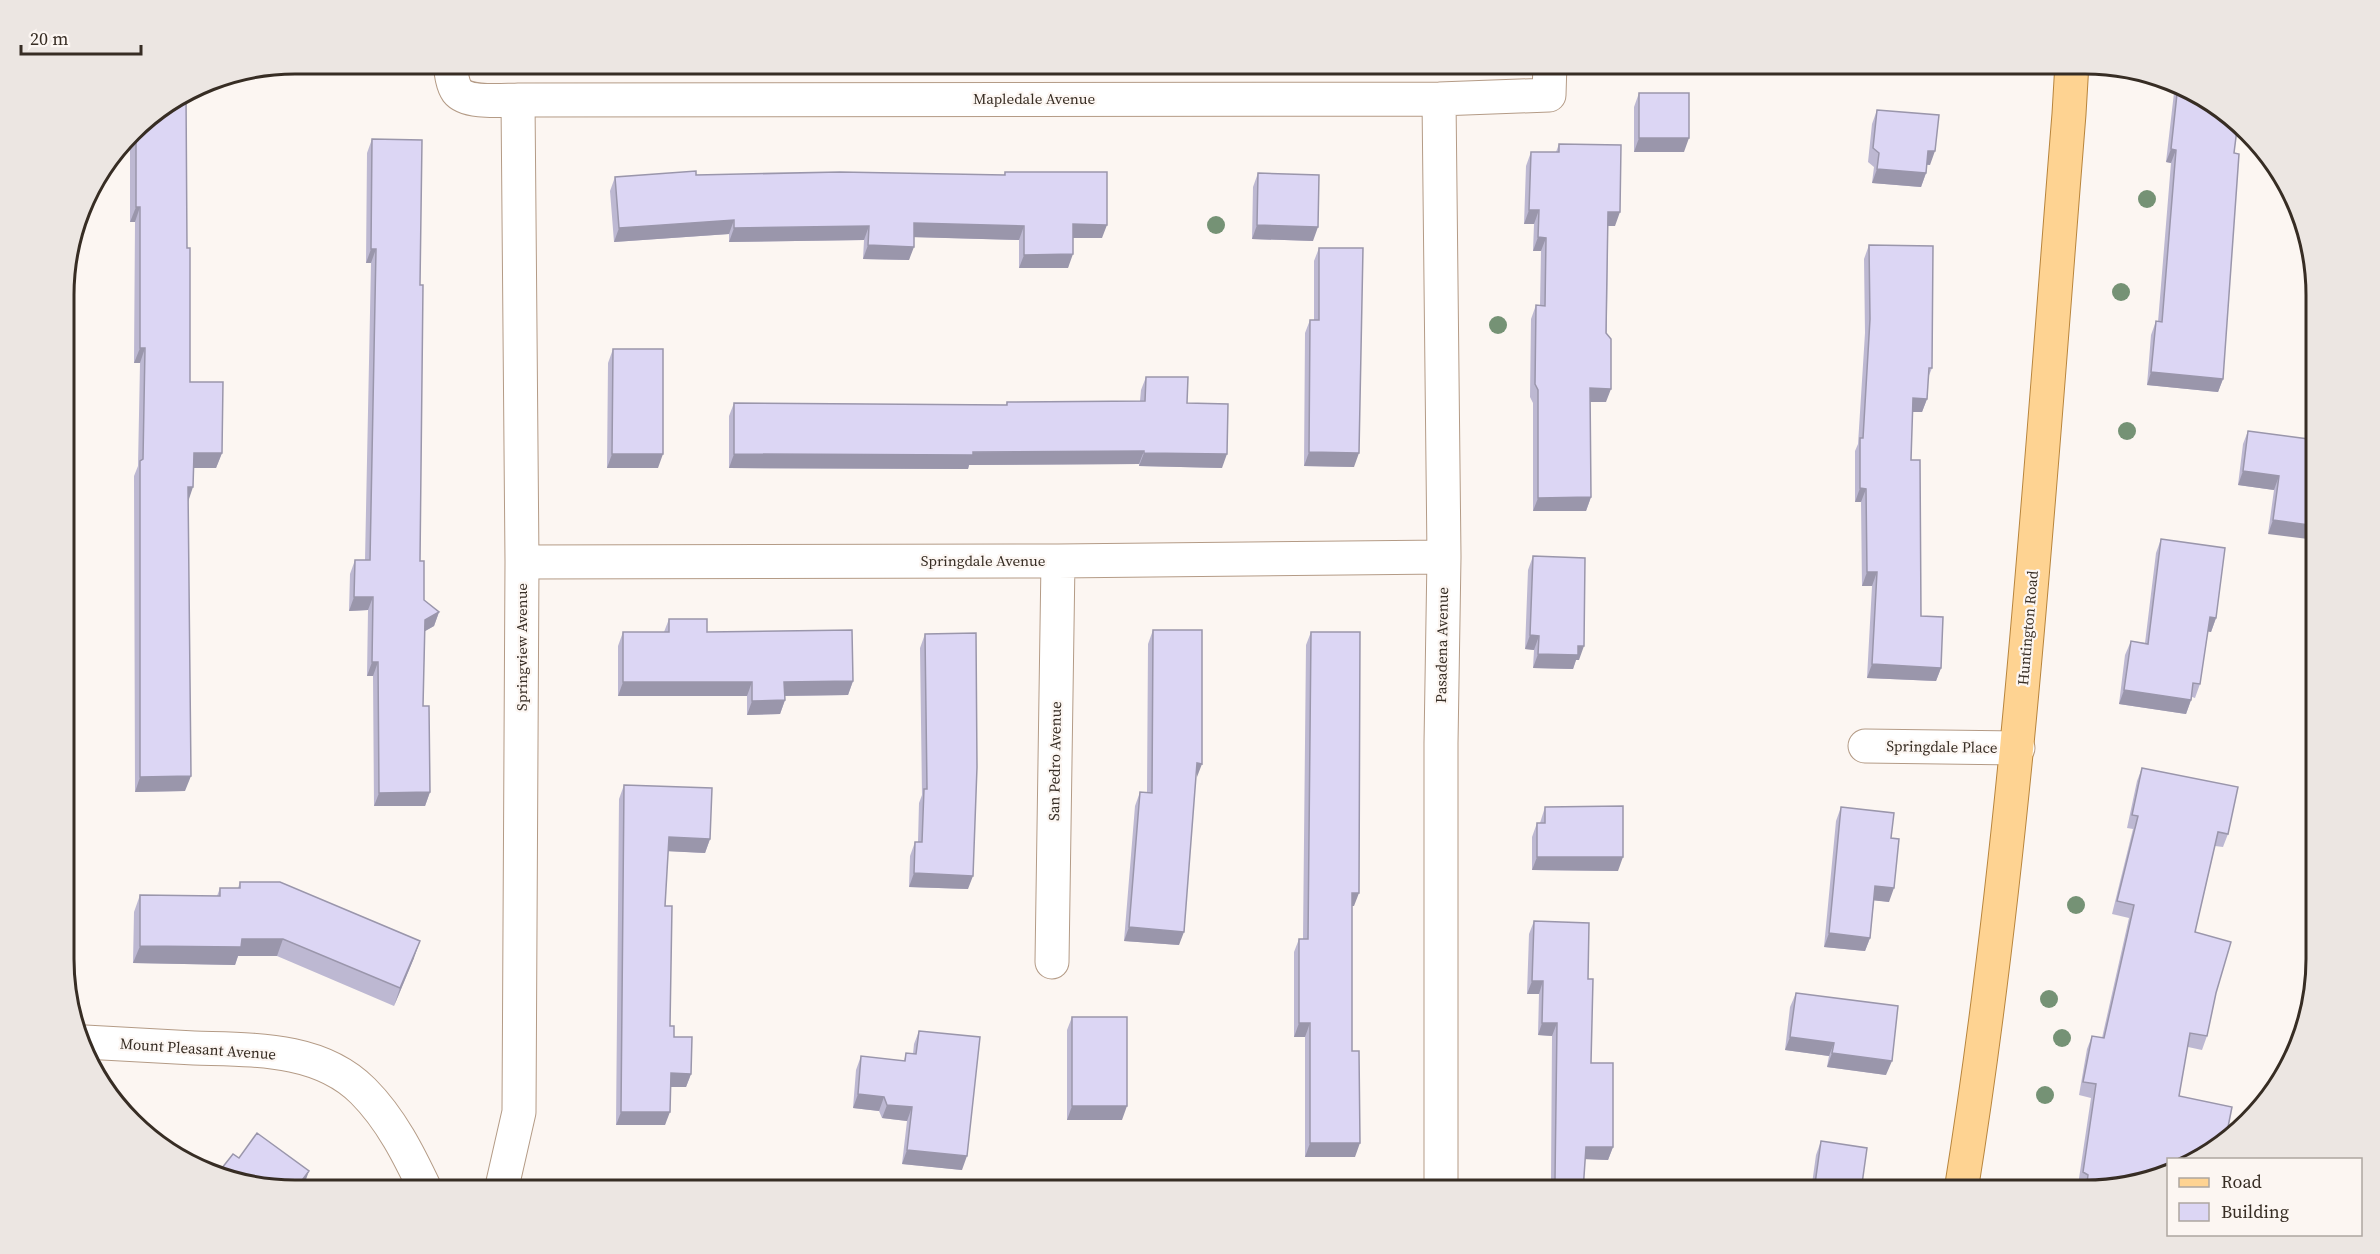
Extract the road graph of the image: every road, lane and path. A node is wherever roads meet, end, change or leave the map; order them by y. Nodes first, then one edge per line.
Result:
1 (452, 74) edge
2 (1550, 74) edge
3 (2071, 74) edge
4 (1439, 99) junction
5 (518, 100) junction
6 (1444, 557) junction
7 (1058, 561) junction
8 (522, 562) junction
9 (1865, 746) dead end
10 (2018, 748) junction
11 (1052, 962) dead end
12 (89, 1042) edge
13 (420, 1180) edge
14 (504, 1180) edge
15 (1441, 1180) edge
16 (1963, 1180) edge

1 - 5 street, Mapledale Avenue
2 - 4 street, Mapledale Avenue
3 - 10 main road, Huntington Road
4 - 5 street, Mapledale Avenue
4 - 6 street, Pasadena Avenue
5 - 8 street, Springview Avenue
6 - 7 street, Springdale Avenue
6 - 15 street, Pasadena Avenue
7 - 8 street, Springdale Avenue
7 - 11 street, San Pedro Avenue
8 - 14 street, Springview Avenue
9 - 10 street, Springdale Place
10 - 16 main road, Huntington Road
12 - 13 street, Mount Pleasant Avenue

